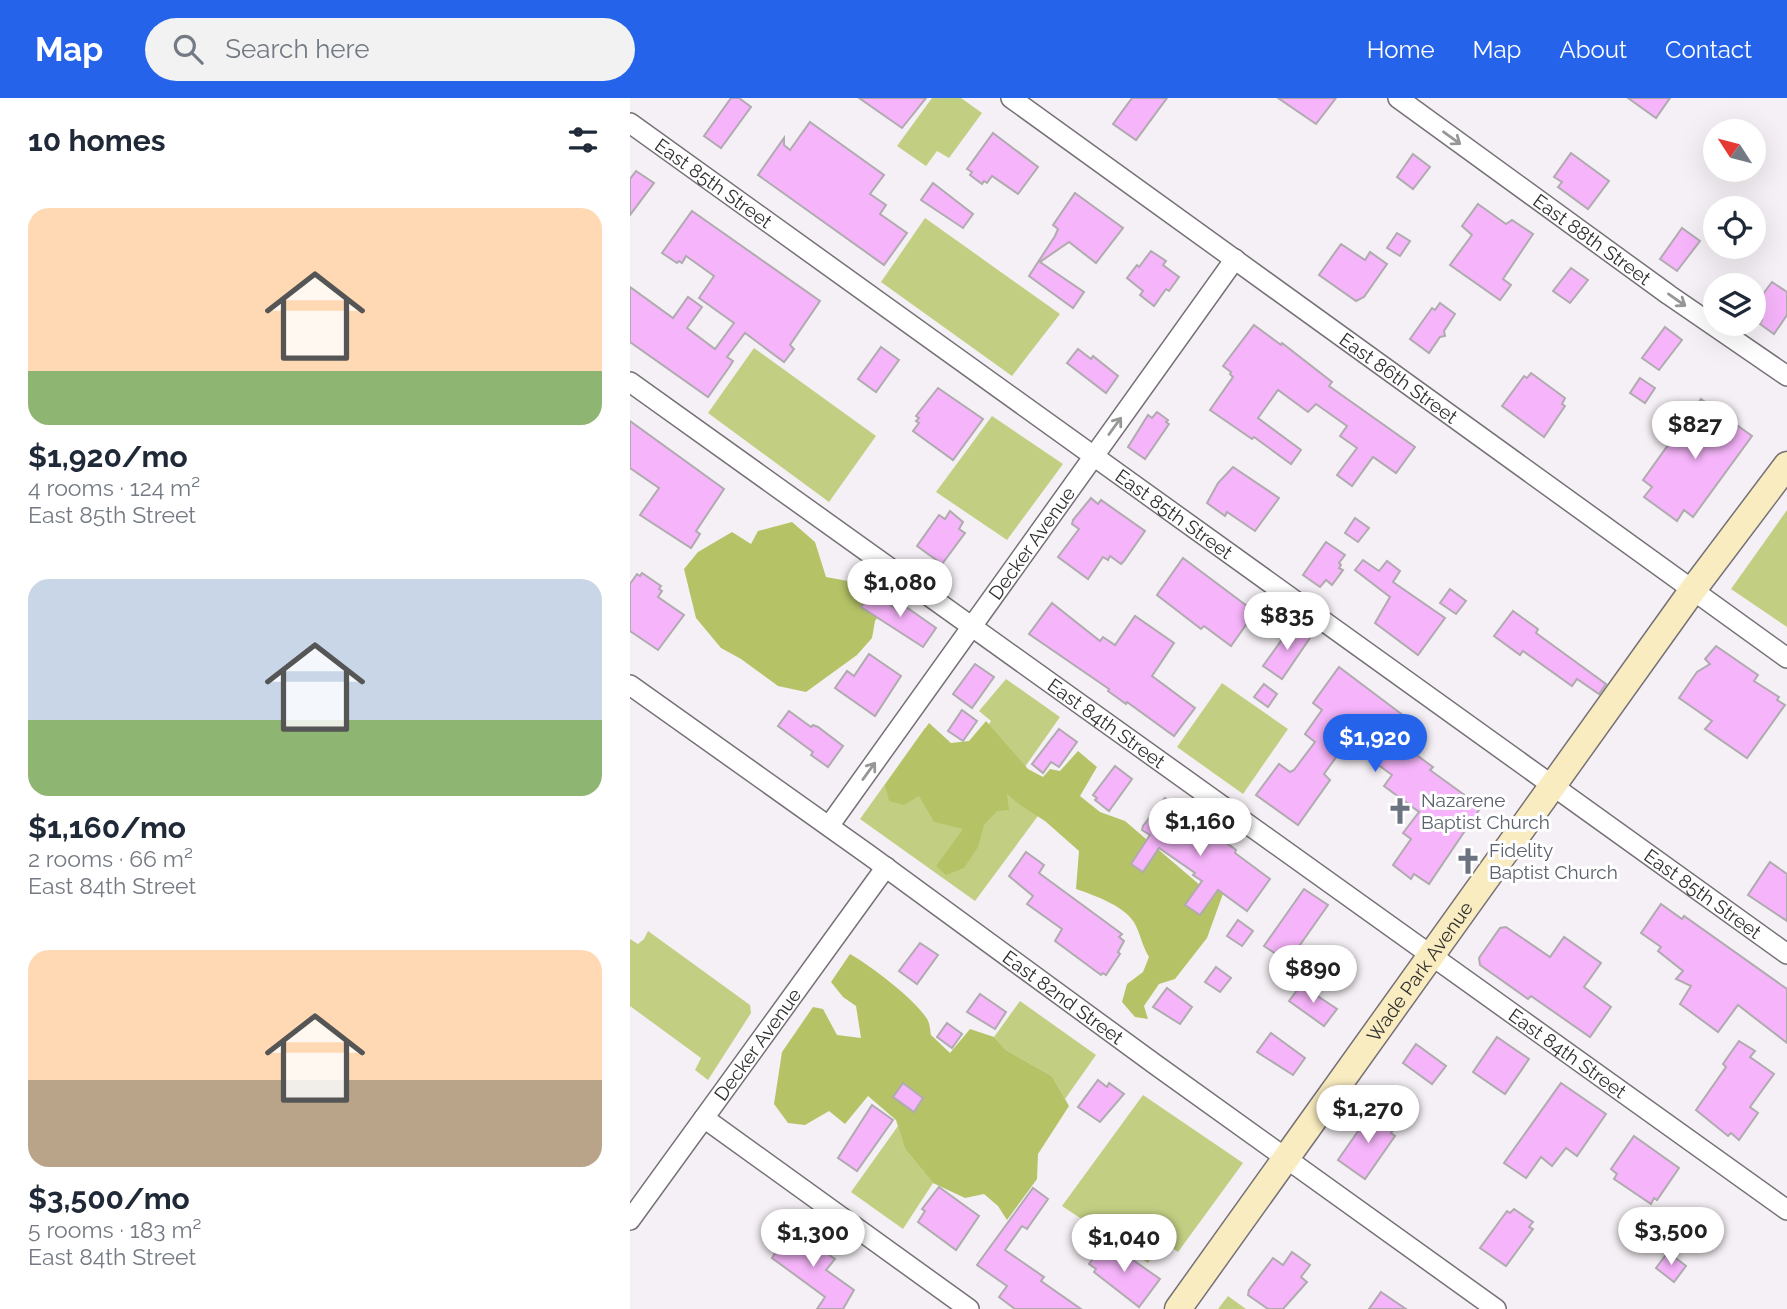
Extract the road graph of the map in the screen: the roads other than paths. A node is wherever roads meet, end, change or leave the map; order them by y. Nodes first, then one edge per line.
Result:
1 (1011, 98) edge
2 (1398, 98) edge
3 (630, 123) edge
4 (1235, 259) junction
5 (1787, 376) edge
6 (630, 382) edge
7 (1093, 457) junction
8 (1787, 465) edge
9 (1692, 591) junction
10 (973, 626) junction
11 (1787, 658) edge
12 (630, 685) edge
13 (1553, 787) junction
14 (829, 826) junction
15 (886, 867) junction
16 (1787, 954) edge
17 (1431, 956) junction
18 (704, 1118) junction
19 (1287, 1158) junction
20 (1787, 1210) edge
21 (630, 1220) edge
22 (969, 1309) edge
23 (1178, 1309) edge
24 (1496, 1309) edge

1 - 4 street, East 86th Street
2 -> 5 street, East 88th Street
3 - 7 street, East 85th Street
7 -> 4 street, Decker Avenue
4 - 9 street, East 86th Street
6 - 10 street, East 84th Street
7 - 10 street, Decker Avenue
7 - 13 street, East 85th Street
8 - 9 street, Wade Park Avenue
9 - 11 street, East 86th Street
9 - 13 street, Wade Park Avenue
14 -> 10 street, Decker Avenue
10 - 17 street, East 84th Street
12 - 14 street, East 82nd Street
13 - 16 street, East 85th Street
13 - 17 street, Wade Park Avenue
14 - 15 street, East 82nd Street
15 - 18 street, Decker Avenue
15 - 19 street, East 82nd Street
17 - 19 street, Wade Park Avenue
17 - 20 street, East 84th Street
18 - 21 street, Decker Avenue
18 - 22 street
19 - 23 street, Wade Park Avenue
19 - 24 street, East 82nd Street

